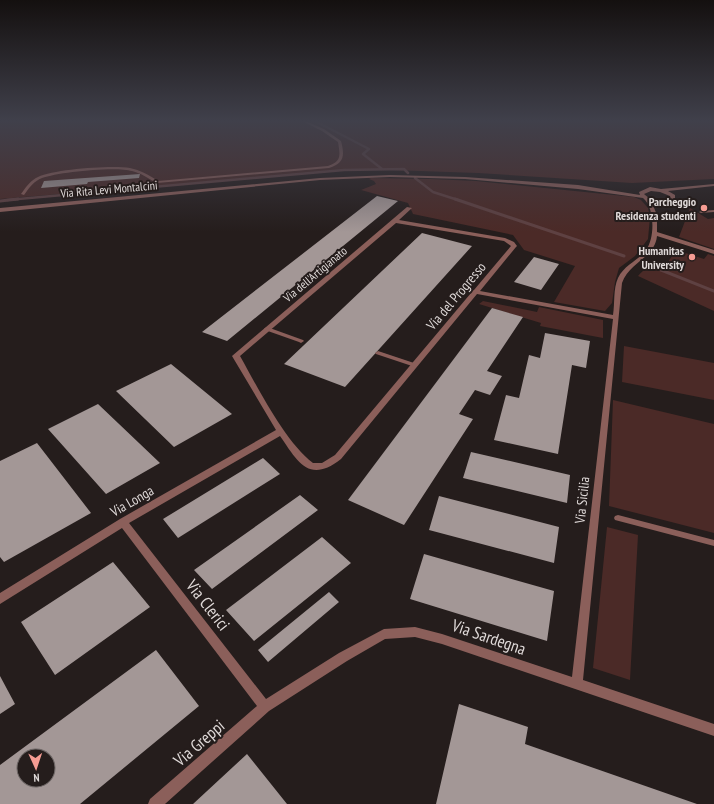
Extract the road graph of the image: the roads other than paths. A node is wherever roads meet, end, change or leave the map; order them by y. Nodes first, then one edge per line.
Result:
1 (341, 158) edge
2 (714, 185) edge
3 (698, 186) junction
4 (578, 187) junction
5 (655, 189) junction
6 (646, 190) junction
7 (24, 194) dead end
8 (645, 198) junction
9 (674, 198) junction
10 (667, 202) junction
11 (409, 208) dead end
12 (0, 210) edge
13 (714, 211) edge
14 (701, 212) dead end
15 (656, 213) junction
16 (394, 221) junction
17 (655, 233) junction
18 (714, 252) edge
19 (474, 292) junction
20 (616, 317) junction
21 (267, 329) junction
22 (301, 340) dead end
23 (378, 353) dead end
24 (415, 365) junction
25 (280, 432) junction
26 (618, 518) dead end
27 (123, 522) junction
28 (714, 543) edge
29 (0, 599) edge
30 (577, 685) junction
31 (266, 707) junction
32 (714, 730) edge
33 (155, 804) edge

1 - 7 lane
2 - 3 street, Via Rita Levi Montalcini
3 - 5 street, Via Rita Levi Montalcini
3 - 9 street, Via Rita Levi Montalcini
4 - 6 street, Via Rita Levi Montalcini
4 - 8 street, Via Rita Levi Montalcini
4 - 12 street, Via Rita Levi Montalcini
5 - 6 street, Via Rita Levi Montalcini
5 - 9 street
6 - 8 street
8 - 10 street, Via Rita Levi Montalcini
8 - 15 street
9 - 10 street, Via Rita Levi Montalcini
10 - 15 street
11 - 16 street, Via dell'Artigianato
13 - 14 lane
15 - 17 street, Via Sicilia
16 - 19 street, Via del Progresso
16 - 21 street, Via dell'Artigianato
17 - 18 street
17 - 20 street, Via Sicilia
19 - 20 street
19 - 24 street, Via del Progresso
20 - 30 street, Via Sicilia
21 - 22 lane
21 - 25 street, Via dell'Artigianato
23 - 24 lane
24 - 25 street, Via del Progresso
25 - 27 street, Via Longa
26 - 28 lane
27 - 29 street, Via Longa
27 - 31 street, Via Clerici
30 - 31 street, Via Sardegna
30 - 32 street, Via Sardegna
31 - 33 street, Via Greppi

